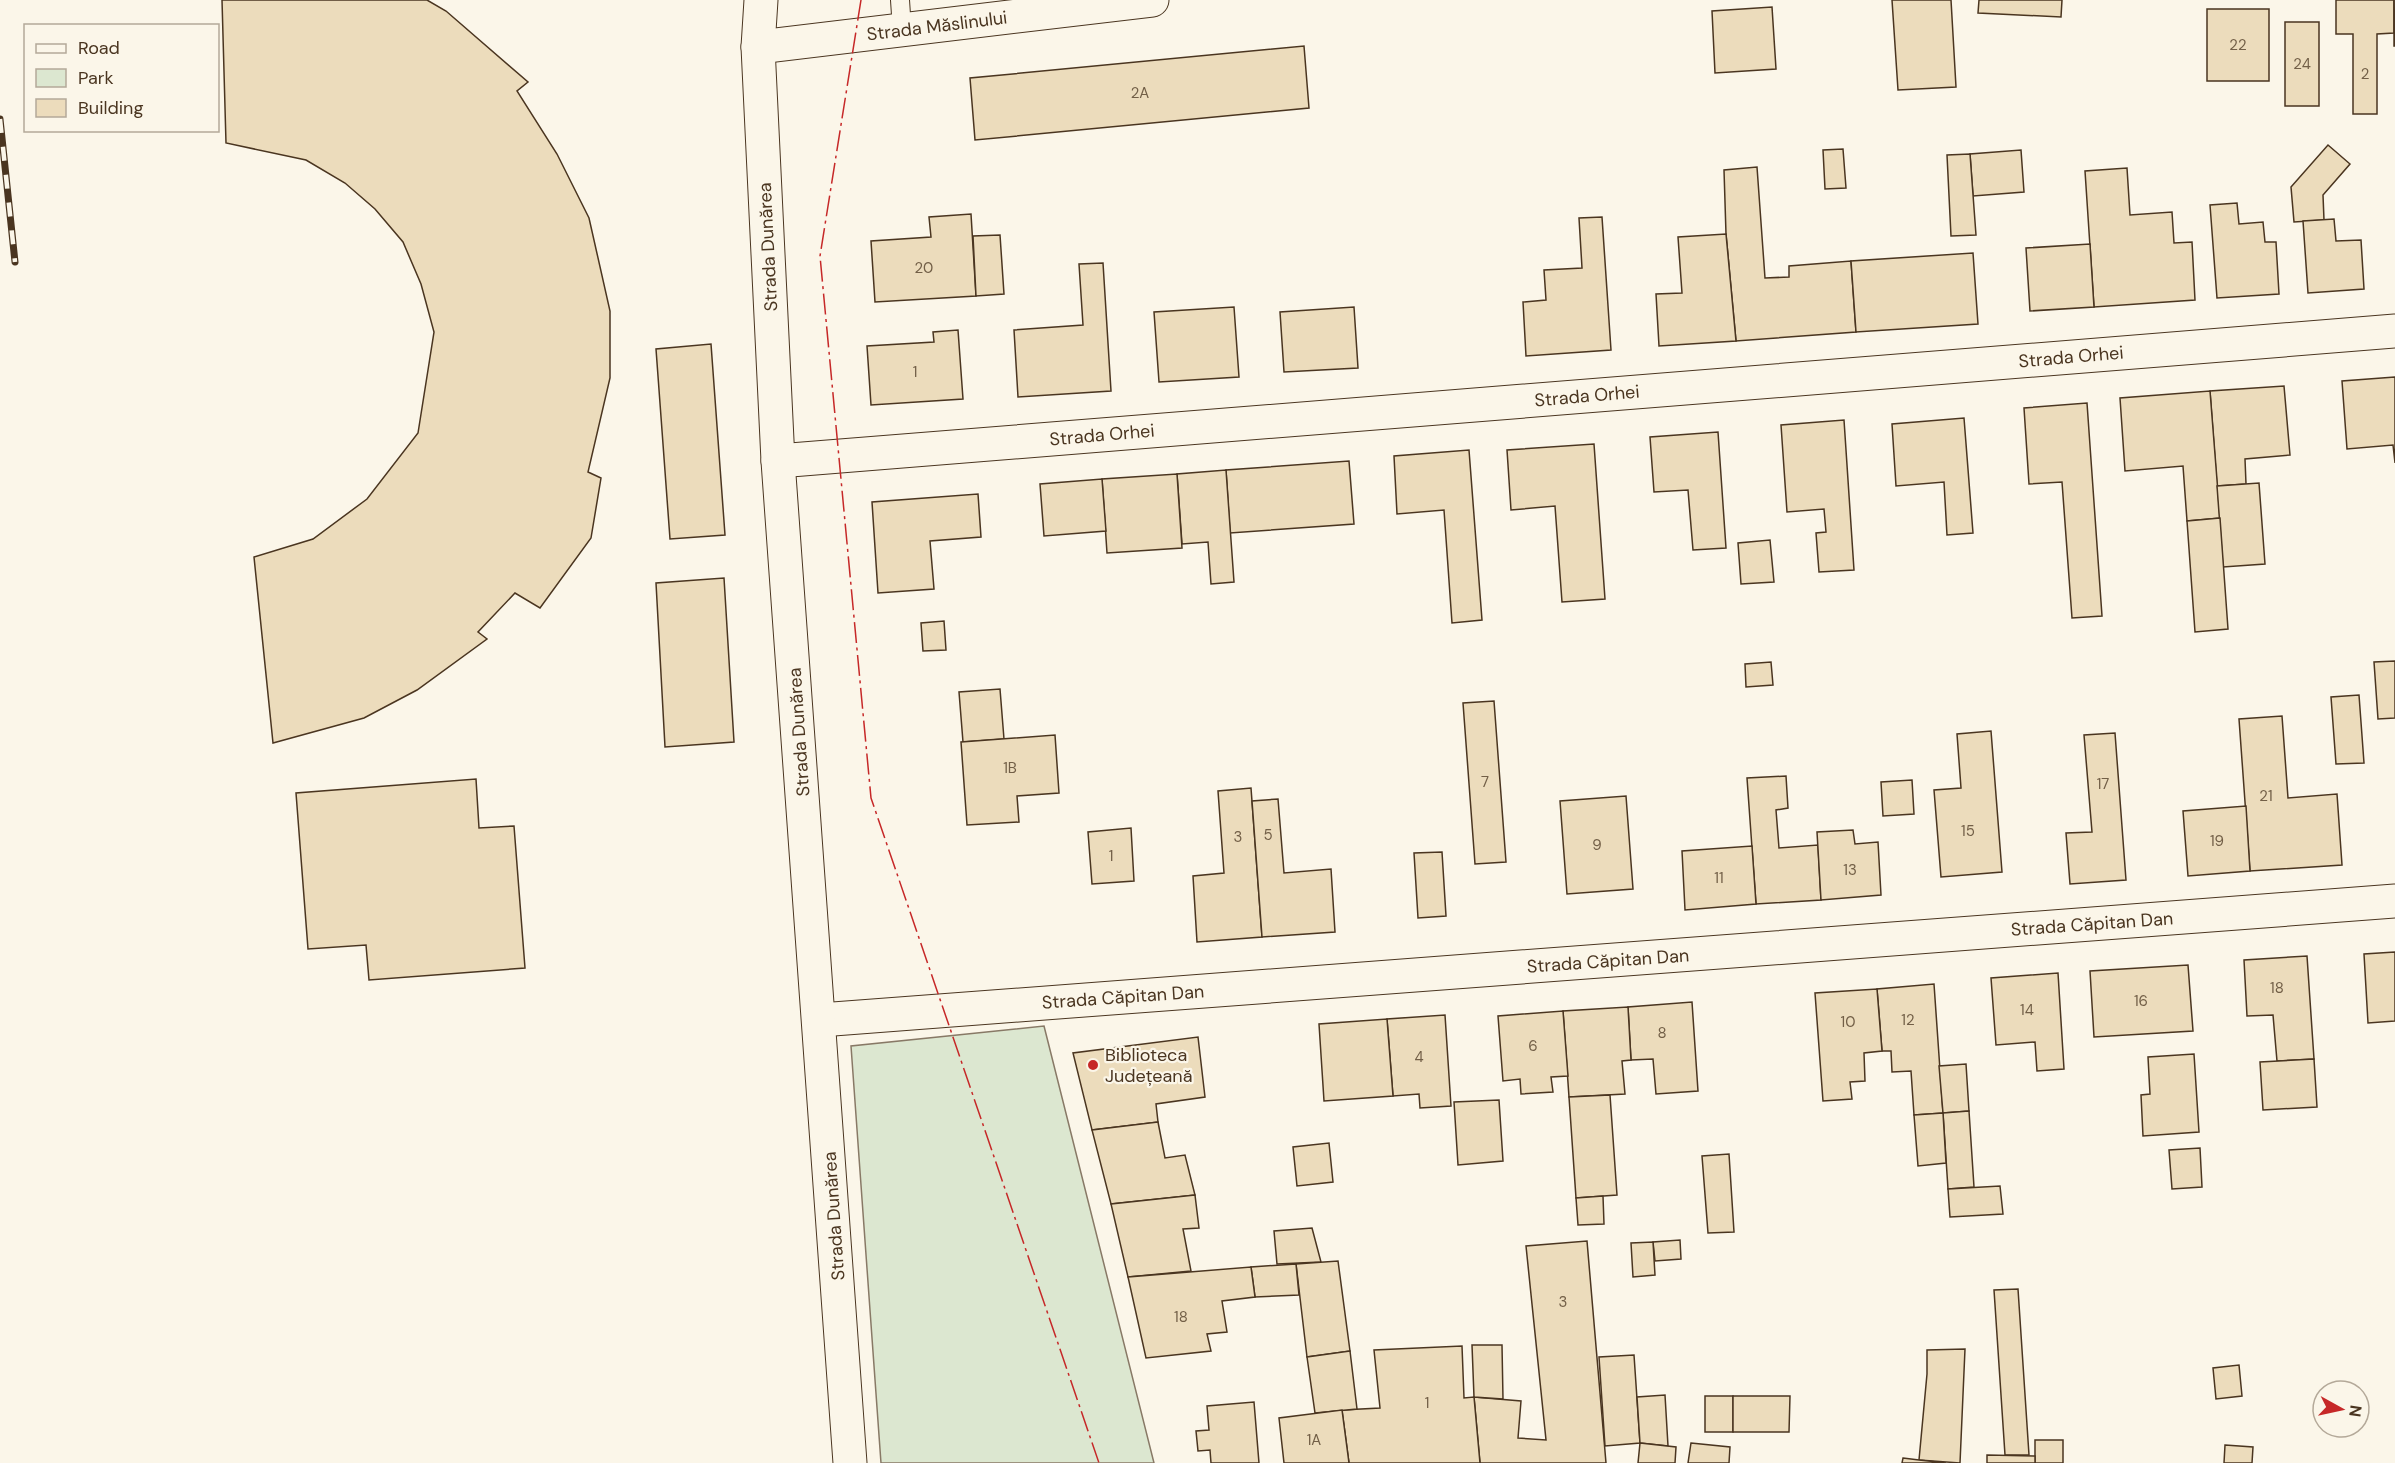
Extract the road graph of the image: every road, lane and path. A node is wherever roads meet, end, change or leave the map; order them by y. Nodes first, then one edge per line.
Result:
1 (761, 0) edge
2 (1152, 0) edge
3 (901, 15) edge
4 (758, 47) junction
5 (2395, 331) edge
6 (778, 461) junction
7 (2395, 901) edge
8 (820, 1020) junction
9 (850, 1463) edge

1 - 4 street, Strada Dunărea
2 - 3 street, Strada Măslinului
3 - 4 street, Strada Măslinului
4 - 6 street, Strada Dunărea
5 - 6 street, Strada Orhei
6 - 8 street, Strada Dunărea
7 - 8 street, Strada Căpitan Dan
8 - 9 street, Strada Dunărea

